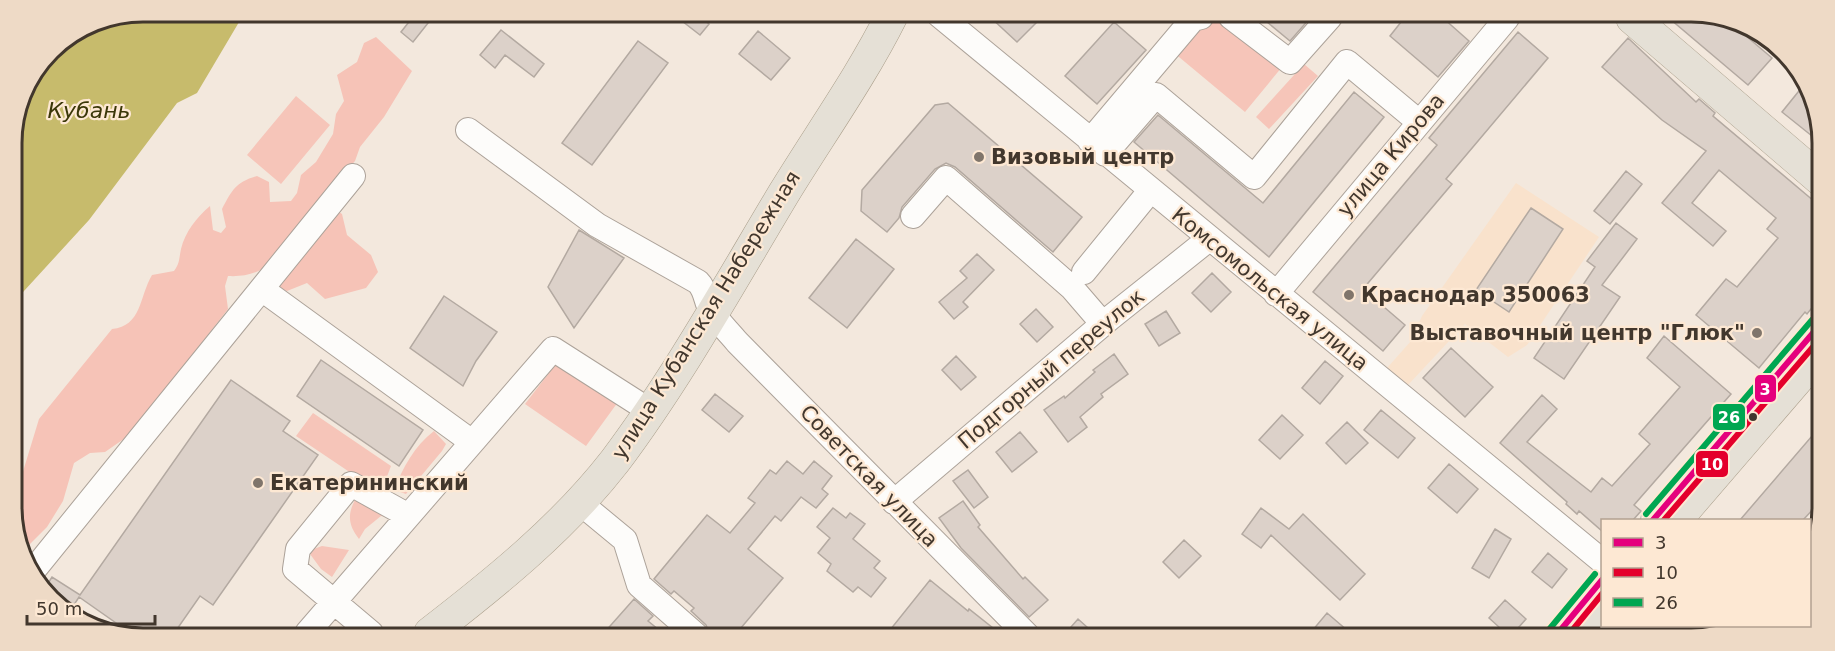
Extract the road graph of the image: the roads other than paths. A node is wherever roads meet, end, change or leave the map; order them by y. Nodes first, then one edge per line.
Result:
1 (948, 22) edge
2 (1191, 22) edge
3 (1238, 22) edge
4 (1325, 22) edge
5 (1504, 22) edge
6 (1637, 22) edge
7 (888, 23) edge
8 (1419, 122) junction
9 (468, 130) dead end
10 (1097, 148) junction
11 (1812, 172) edge
12 (353, 176) dead end
13 (1150, 191) junction
14 (913, 216) dead end
15 (1209, 239) junction
16 (1084, 272) dead end
17 (263, 290) junction
18 (1276, 294) junction
19 (712, 313) junction
20 (1103, 324) junction
21 (1812, 334) edge
22 (1812, 362) edge
23 (650, 411) junction
24 (472, 442) junction
25 (579, 502) junction
26 (894, 502) junction
27 (407, 515) junction
28 (1654, 519) edge
29 (1677, 519) edge
30 (1601, 560) edge
31 (38, 565) edge
32 (1601, 581) edge
33 (334, 602) junction
34 (1601, 607) edge
35 (311, 628) edge
36 (365, 628) edge
37 (436, 628) edge
38 (688, 628) edge
39 (1020, 628) edge
40 (1562, 628) edge
41 (1583, 628) edge

1 - 10 street, Комсомольская улица
2 - 10 street
3 - 4 street
5 - 8 street, улица Кирова
6 - 11 main road
7 - 19 main road, улица Кубанская Набережная
8 - 10 street
8 - 18 street, улица Кирова
9 - 19 street
10 - 13 street, Комсомольская улица
12 - 17 street
13 - 15 street, Комсомольская улица
13 - 16 street
14 - 20 street
15 - 18 street, Комсомольская улица
15 - 20 street, Подгорный переулок
17 - 24 street
17 - 31 street
18 - 30 street, Комсомольская улица
19 - 23 main road, улица Кубанская Набережная
19 - 26 street, Советская улица
20 - 26 street, Подгорный переулок
21 - 28 street
22 - 29 main road
23 - 24 street
23 - 25 main road, улица Кубанская Набережная
24 - 27 street
25 - 37 main road, улица Кубанская Набережная
25 - 38 street
26 - 39 street, Советская улица
27 - 33 street
27 - 33 street
32 - 40 street
33 - 35 street
33 - 36 street
34 - 41 main road

